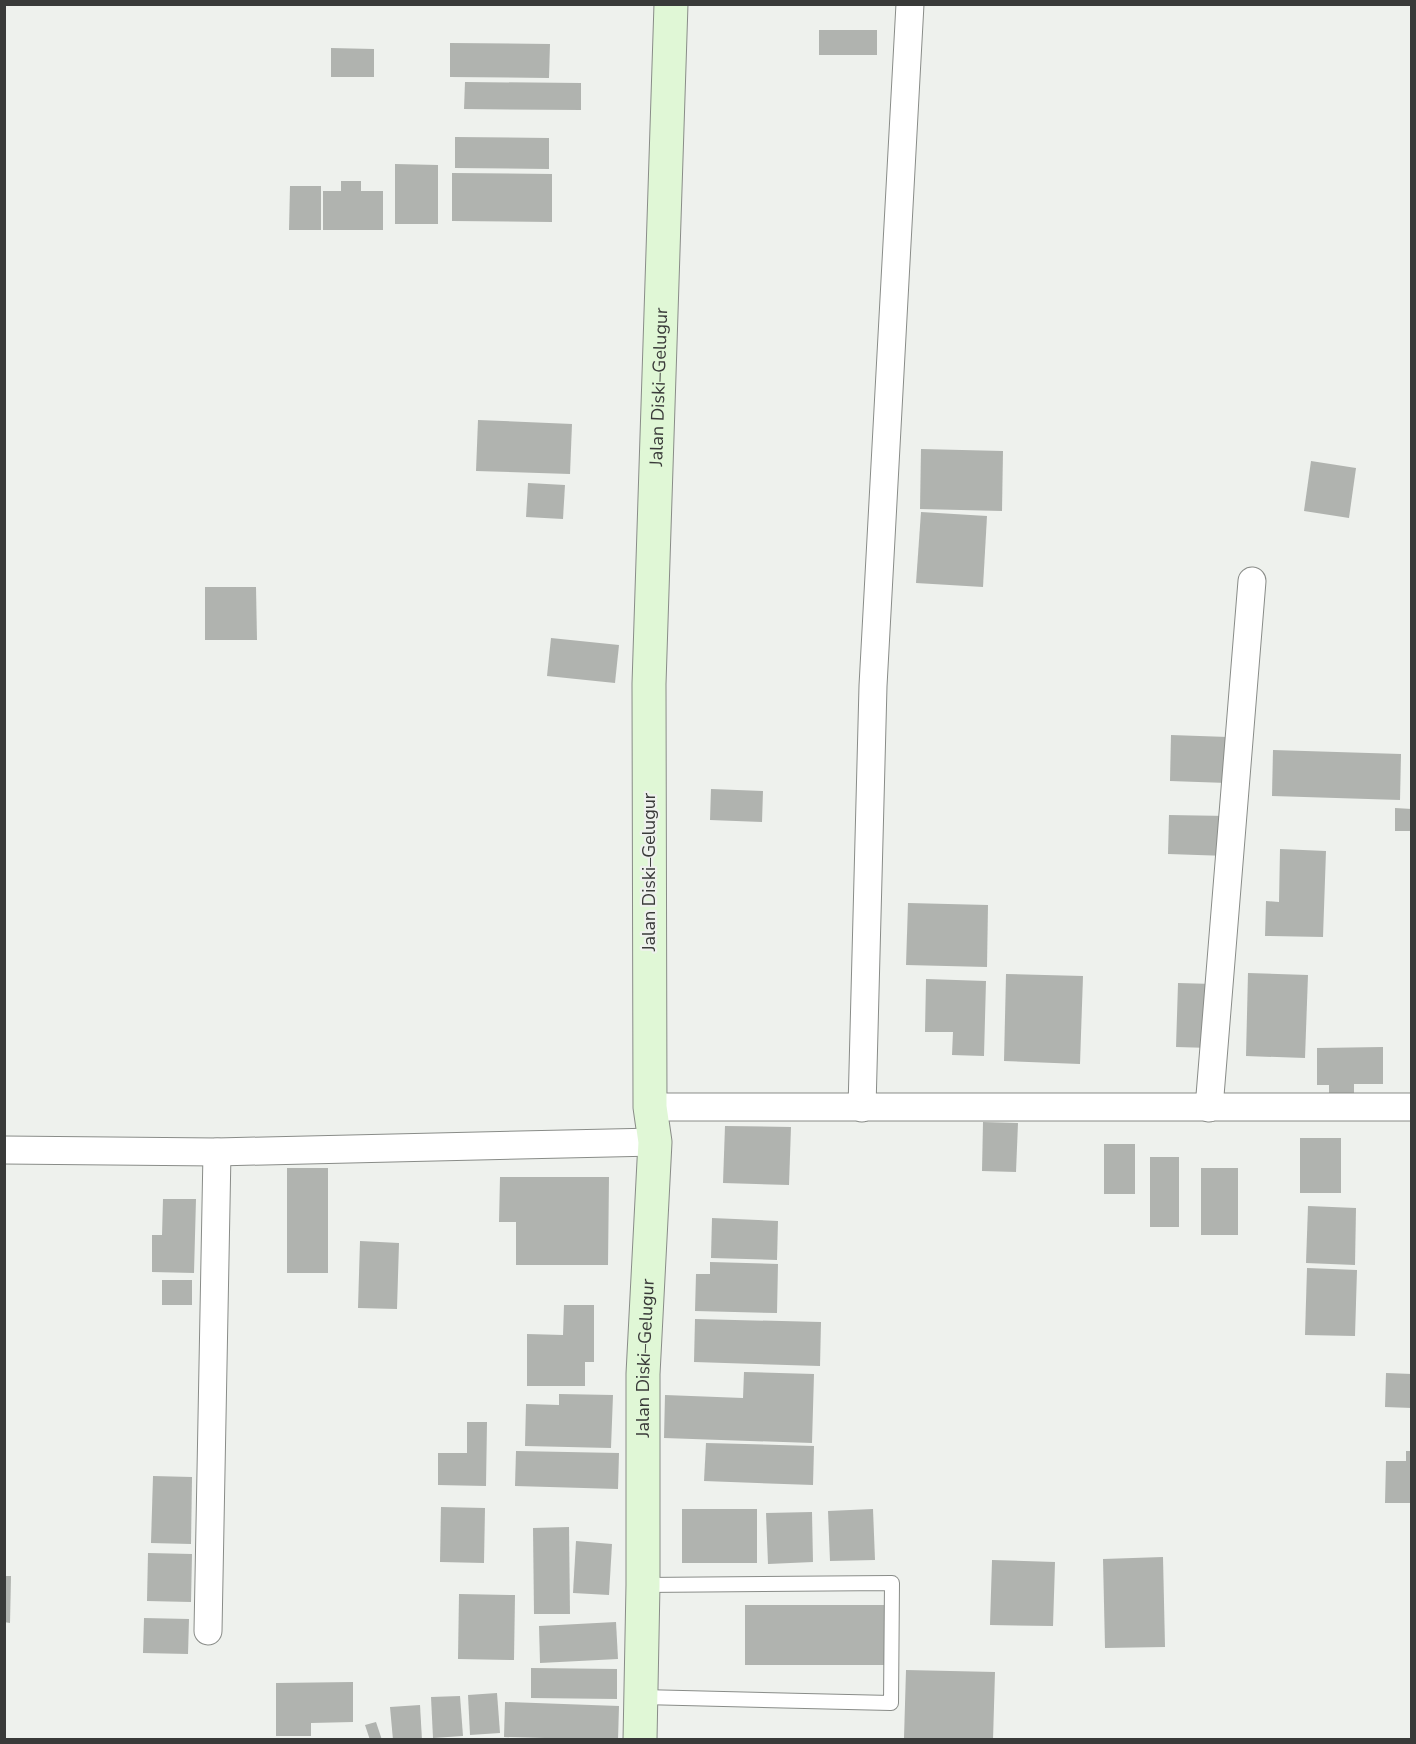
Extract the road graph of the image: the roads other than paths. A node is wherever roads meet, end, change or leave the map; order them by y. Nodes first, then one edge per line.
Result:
1 (671, 4) edge
2 (910, 4) edge
3 (1252, 581) dead end
4 (650, 1107) junction
5 (1412, 1107) edge
6 (862, 1108) junction
7 (1209, 1108) junction
8 (655, 1142) junction
9 (4, 1150) edge
10 (217, 1152) junction
11 (643, 1585) junction
12 (208, 1631) dead end
13 (642, 1697) junction
14 (640, 1740) edge

1 - 4 main road, Jalan Diski–Gelugur
2 - 6 street
3 - 7 street
4 - 6 street
4 - 8 main road, Jalan Diski–Gelugur
5 - 7 street
6 - 7 street
8 - 10 street
8 - 11 main road, Jalan Diski–Gelugur
9 - 10 street
10 - 12 street
11 - 13 main road, Jalan Diski–Gelugur
11 - 13 lane
13 - 14 main road, Jalan Diski–Gelugur

